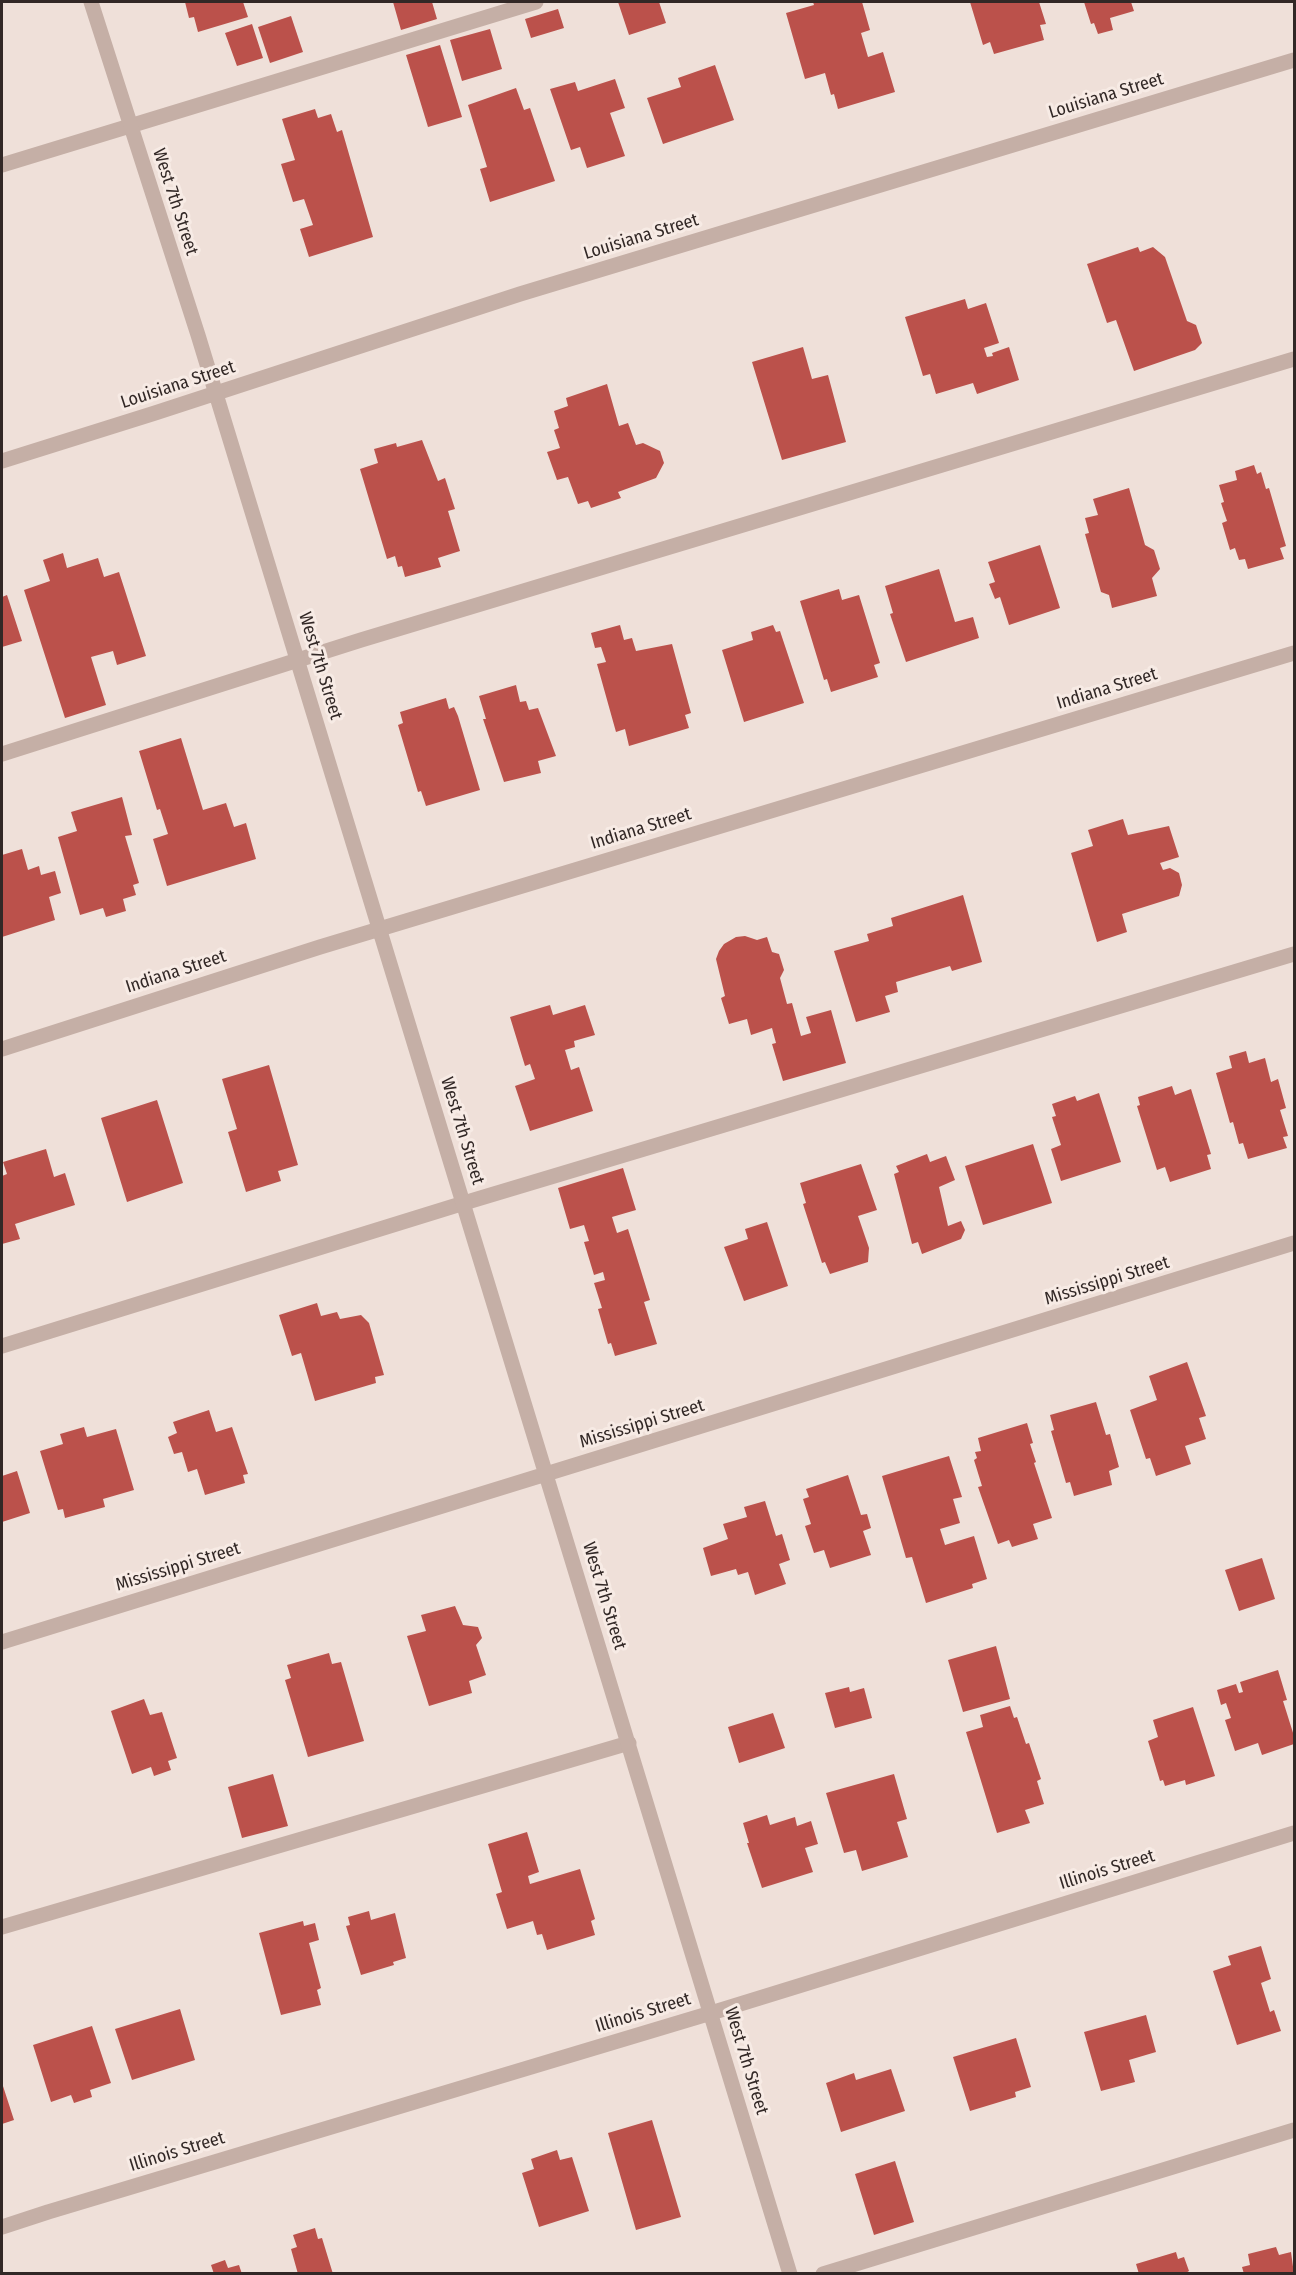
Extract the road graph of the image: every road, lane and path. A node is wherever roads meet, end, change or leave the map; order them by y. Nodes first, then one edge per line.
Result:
1 (92, 2) edge
2 (536, 2) edge
3 (1294, 60) edge
4 (130, 126) junction
5 (2, 165) edge
6 (1294, 359) edge
7 (216, 393) junction
8 (2, 461) edge
9 (1294, 653) edge
10 (297, 659) junction
11 (2, 754) edge
12 (380, 929) junction
13 (1294, 954) edge
14 (2, 1049) edge
15 (464, 1203) junction
16 (1294, 1244) edge
17 (2, 1346) edge
18 (546, 1474) junction
19 (2, 1642) edge
20 (629, 1743) junction
21 (1294, 1833) edge
22 (2, 1927) edge
23 (711, 2013) junction
24 (1294, 2130) edge
25 (2, 2227) edge
26 (790, 2274) edge
27 (823, 2274) edge

1 - 4 street, West 7th Street
2 - 4 street
3 - 7 street, Louisiana Street
4 - 5 street
4 - 7 street, West 7th Street
6 - 10 street
7 - 8 street, Louisiana Street
7 - 10 street, West 7th Street
9 - 12 street, Indiana Street
10 - 11 street
10 - 12 street, West 7th Street
12 - 14 street, Indiana Street
12 - 15 street, West 7th Street
13 - 15 street
15 - 17 street
15 - 18 street, West 7th Street
16 - 18 street, Mississippi Street
18 - 19 street, Mississippi Street
18 - 20 street, West 7th Street
20 - 22 street
20 - 23 street, West 7th Street
21 - 23 street, Illinois Street
23 - 25 street, Illinois Street
23 - 26 street, West 7th Street
24 - 27 street

